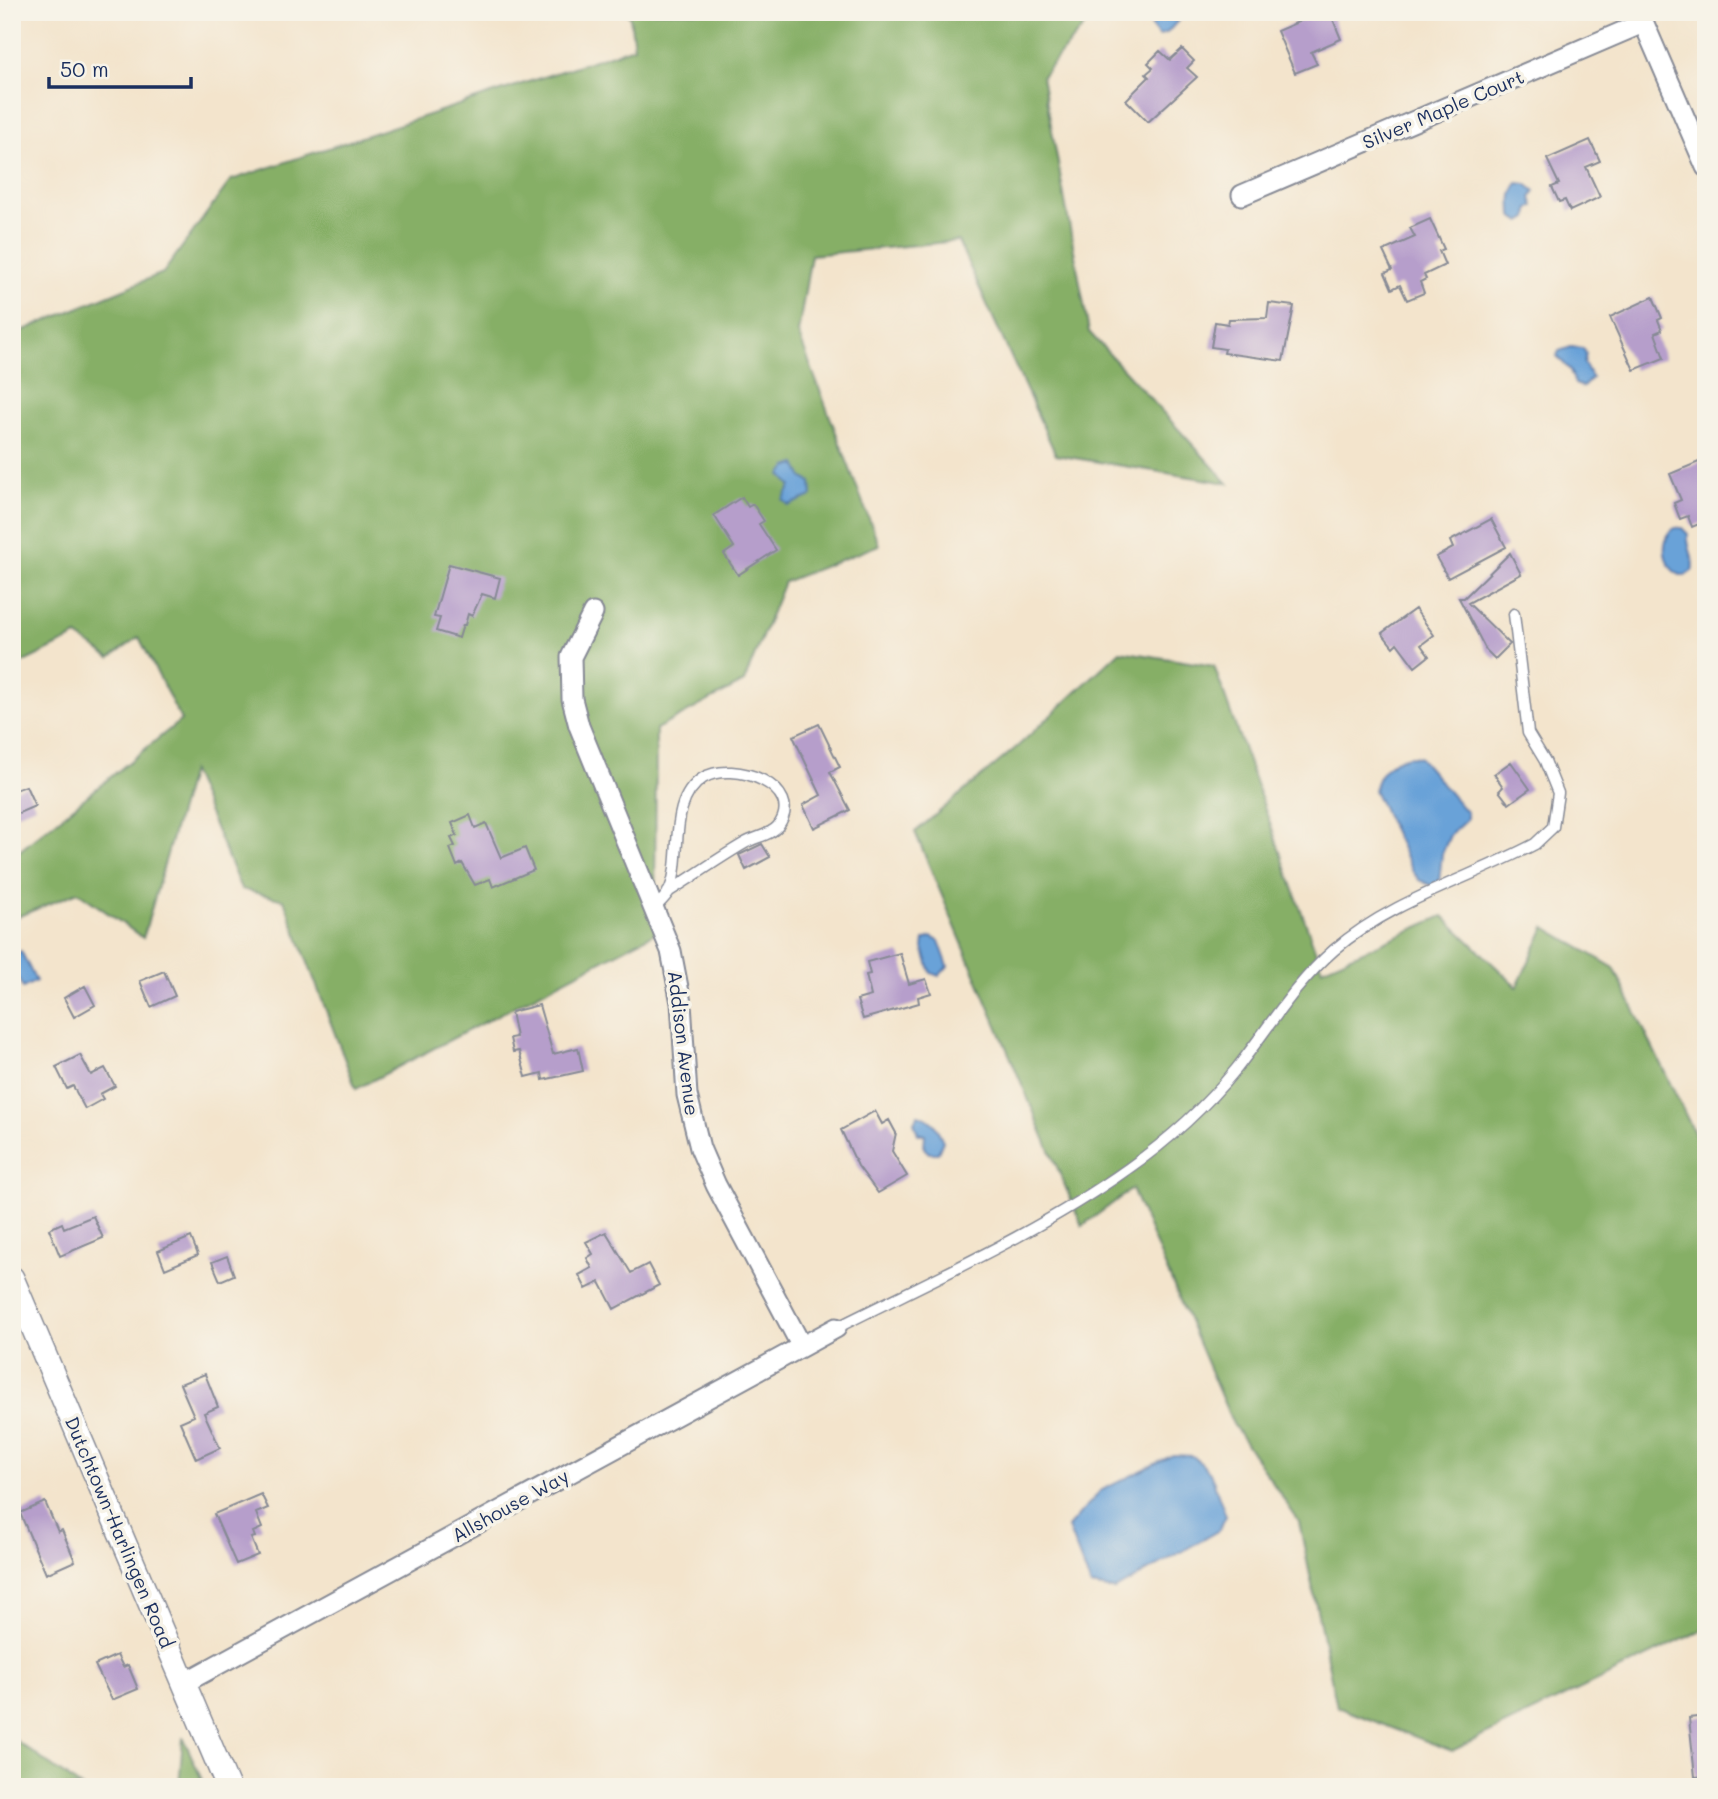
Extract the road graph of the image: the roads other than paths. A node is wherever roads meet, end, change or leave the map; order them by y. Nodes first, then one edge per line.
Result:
1 (1641, 17) edge
2 (1706, 167) edge
3 (1242, 195) dead end
4 (593, 613) dead end
5 (1514, 614) dead end
6 (668, 892) junction
7 (653, 909) junction
8 (12, 1278) edge
9 (836, 1328) joint
10 (801, 1345) junction
11 (184, 1683) junction
12 (228, 1787) edge

1 - 2 street
1 - 3 street, Silver Maple Court
4 - 7 street, Addison Avenue
5 - 9 lane
6 - 6 lane
6 - 7 lane
7 - 10 street, Addison Avenue
8 - 11 street, Dutchtown-Harlingen Road
9 - 10 street, Allshouse Way
10 - 11 street, Allshouse Way
11 - 12 street, Dutchtown-Harlingen Road

